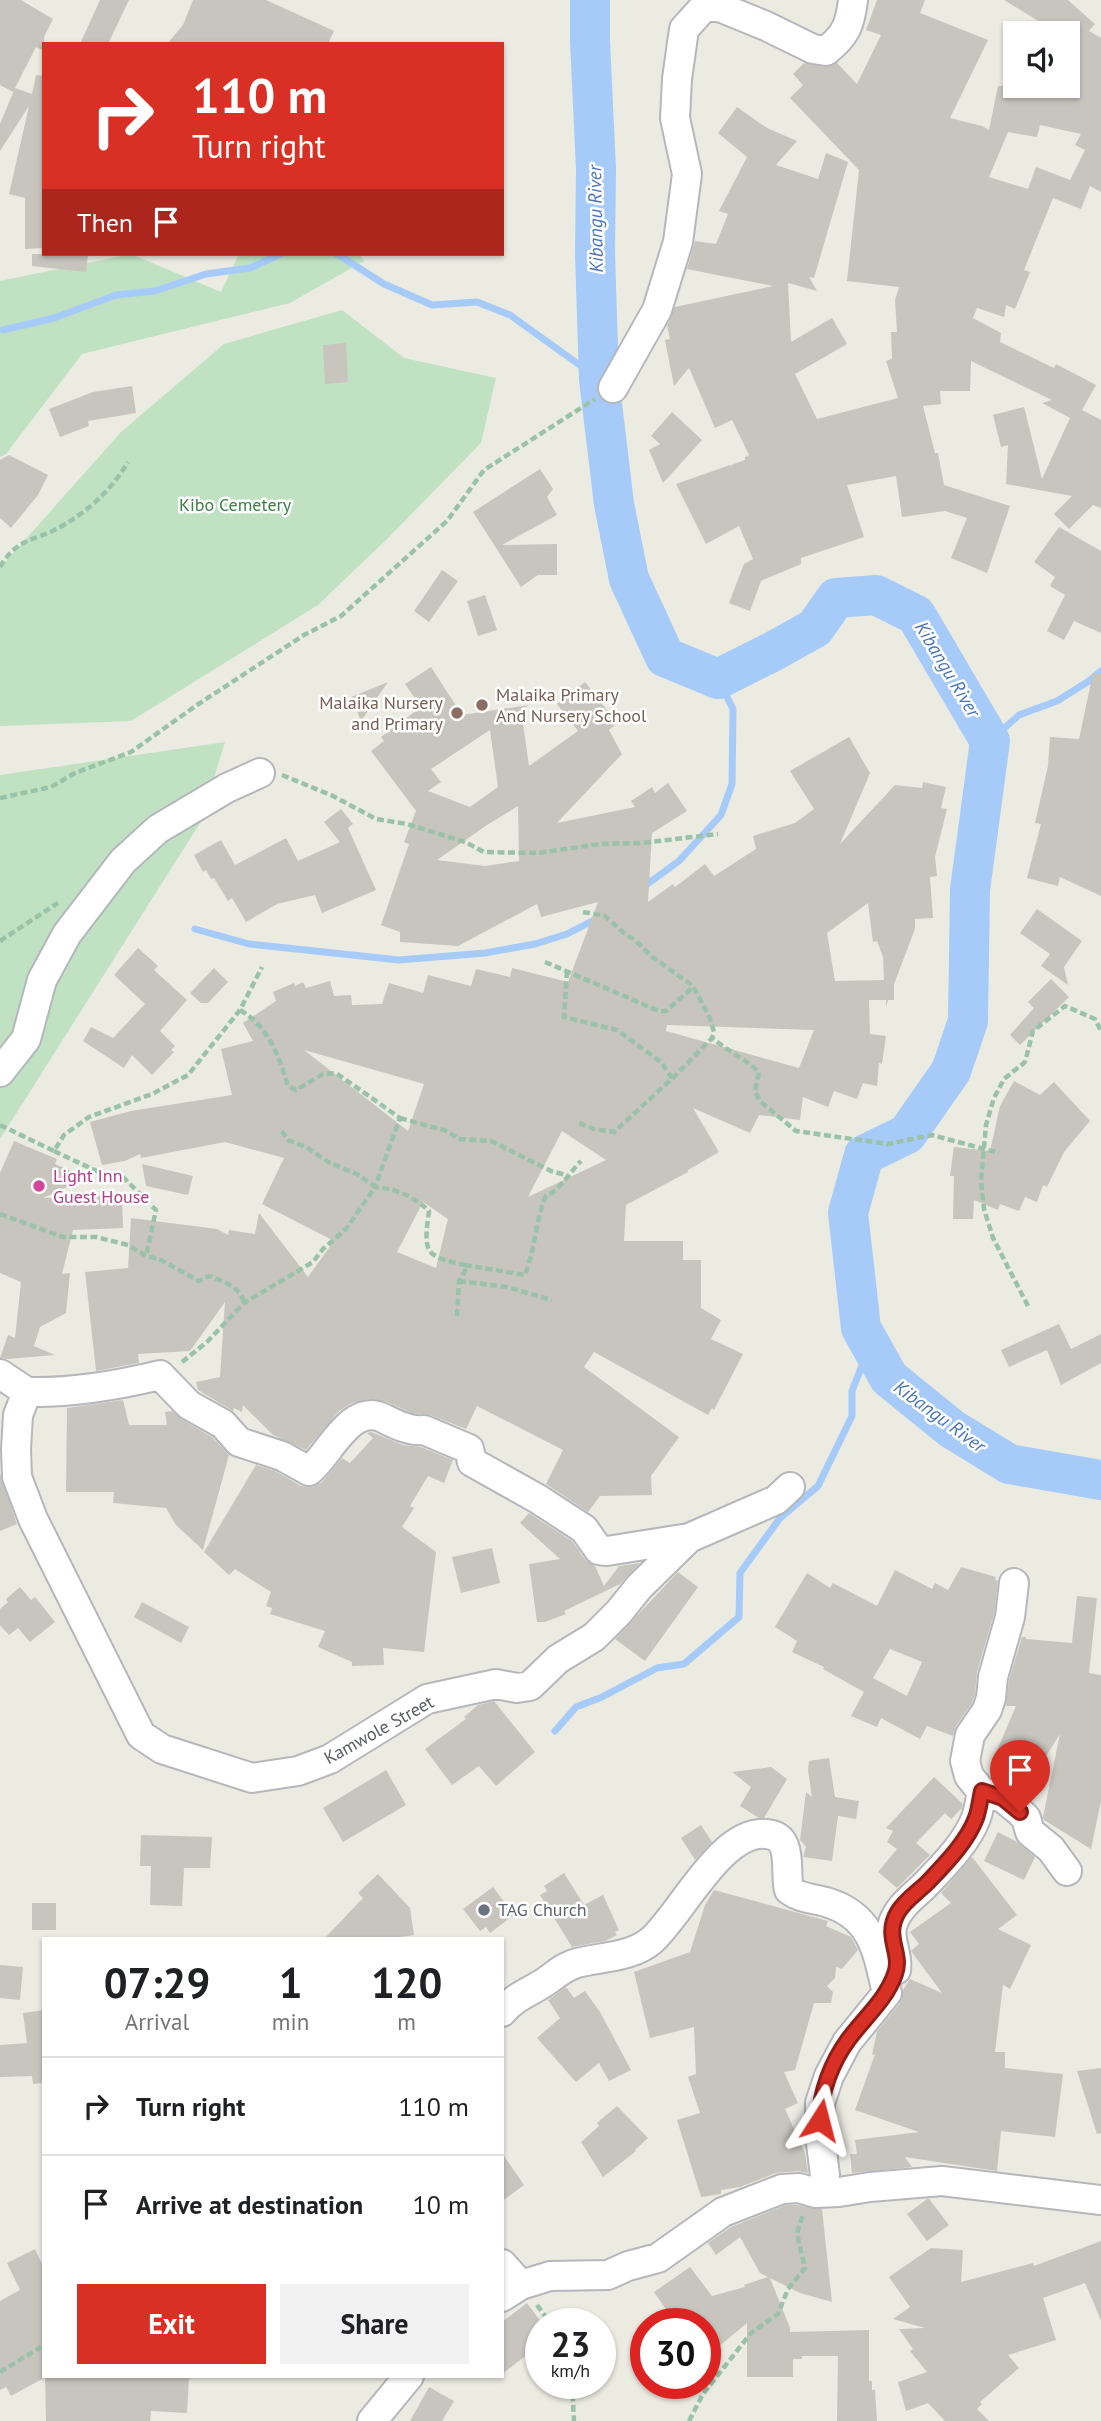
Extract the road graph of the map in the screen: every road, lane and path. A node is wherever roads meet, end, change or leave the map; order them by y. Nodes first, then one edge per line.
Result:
1 (853, 0) edge
2 (613, 388) dead end
3 (569, 415) dead end
4 (128, 461) dead end
5 (0, 566) edge
6 (260, 773) joint
7 (0, 798) edge
8 (719, 834) dead end
9 (583, 912) dead end
10 (545, 962) dead end
11 (262, 967) dead end
12 (567, 971) junction
13 (693, 986) junction
14 (240, 1010) junction
15 (1101, 1031) edge
16 (712, 1038) junction
17 (0, 1072) edge
18 (672, 1078) junction
19 (400, 1118) junction
20 (579, 1124) dead end
21 (0, 1125) edge
22 (281, 1130) dead end
23 (984, 1149) junction
24 (54, 1151) junction
25 (999, 1153) dead end
26 (581, 1161) dead end
27 (567, 1175) junction
28 (375, 1187) junction
29 (0, 1214) edge
30 (146, 1256) junction
31 (465, 1265) junction
32 (459, 1281) junction
33 (552, 1300) dead end
34 (244, 1303) junction
35 (1028, 1306) dead end
36 (457, 1317) dead end
37 (0, 1374) edge
38 (160, 1375) junction
39 (27, 1392) junction
40 (790, 1488) dead end
41 (689, 1538) junction
42 (1014, 1583) dead end
43 (982, 1791) junction
44 (1067, 1871) dead end
45 (887, 1993) junction
46 (504, 2010) edge
47 (816, 2193) junction
48 (1101, 2200) edge
49 (508, 2282) edge
50 (41, 2347) dead end
51 (0, 2372) edge
52 (407, 2378) edge
53 (573, 2399) edge
54 (372, 2421) edge
55 (574, 2421) edge
56 (689, 2421) edge

1 - 2 street
3 - 7 path
4 - 5 path
6 - 8 path
6 - 17 street
9 - 13 path
10 - 12 path
11 - 14 path
12 - 13 path
12 - 18 path
13 - 16 path
14 - 19 path
14 - 24 path
15 - 23 path
16 - 18 path
16 - 23 path
18 - 20 path
19 - 27 path
19 - 28 path
21 - 24 path
22 - 28 path
23 - 25 path
23 - 35 path
24 - 30 path
26 - 27 path
27 - 31 path
28 - 31 path
28 - 34 path
29 - 30 path
30 - 34 path
31 - 32 path
32 - 33 path
32 - 36 path
34 - 38 path
37 - 39 street
38 - 39 street
38 - 41 street
39 - 41 street, Kamwole Street
40 - 41 street, Kamwole Street
42 - 43 street
43 - 44 street
43 - 45 street
45 - 46 street
45 - 47 street
47 - 48 street
47 - 49 street
47 - 56 path
50 - 51 path
52 - 54 street
53 - 55 path

